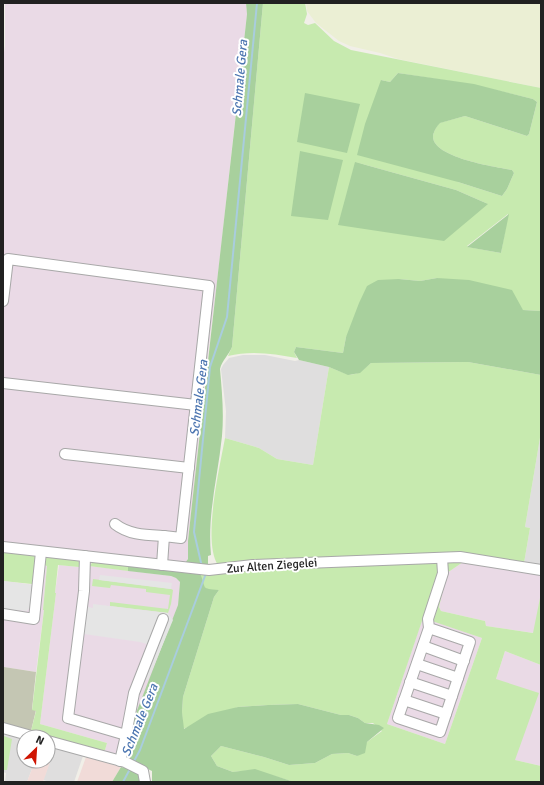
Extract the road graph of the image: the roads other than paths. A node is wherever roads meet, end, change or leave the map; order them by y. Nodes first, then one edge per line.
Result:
1 (3, 301) edge
2 (3, 383) edge
3 (196, 405) junction
4 (65, 454) dead end
5 (189, 468) junction
6 (115, 524) dead end
7 (164, 536) junction
8 (3, 547) edge
9 (41, 552) junction
10 (85, 556) junction
11 (442, 558) junction
12 (162, 565) junction
13 (541, 570) edge
14 (3, 614) edge
15 (163, 619) dead end
16 (429, 628) junction
17 (422, 646) junction
18 (464, 660) junction
19 (417, 664) junction
20 (458, 678) junction
21 (410, 682) junction
22 (452, 696) junction
23 (404, 700) junction
24 (446, 714) junction
25 (3, 728) edge
26 (16, 732) edge
27 (126, 735) junction
28 (56, 743) edge
29 (123, 762) junction
30 (145, 782) edge

1 - 3 street
2 - 3 street
3 - 5 street
4 - 5 street
5 - 7 street
6 - 7 street
7 - 12 street
8 - 9 street, Zur Alten Ziegelei
9 - 10 street, Zur Alten Ziegelei
9 - 14 street
10 - 12 street, Zur Alten Ziegelei
10 - 27 street
11 - 12 street, Zur Alten Ziegelei
11 - 13 street, Zur Alten Ziegelei
11 - 16 street
15 - 27 street
16 - 17 street
16 - 18 street
17 - 18 street
17 - 19 street
18 - 20 street
19 - 20 street
19 - 21 street
20 - 22 street
21 - 22 street
21 - 23 street
22 - 24 street
23 - 24 street
23 - 24 street
25 - 26 street
27 - 29 street
28 - 29 street
29 - 30 street

